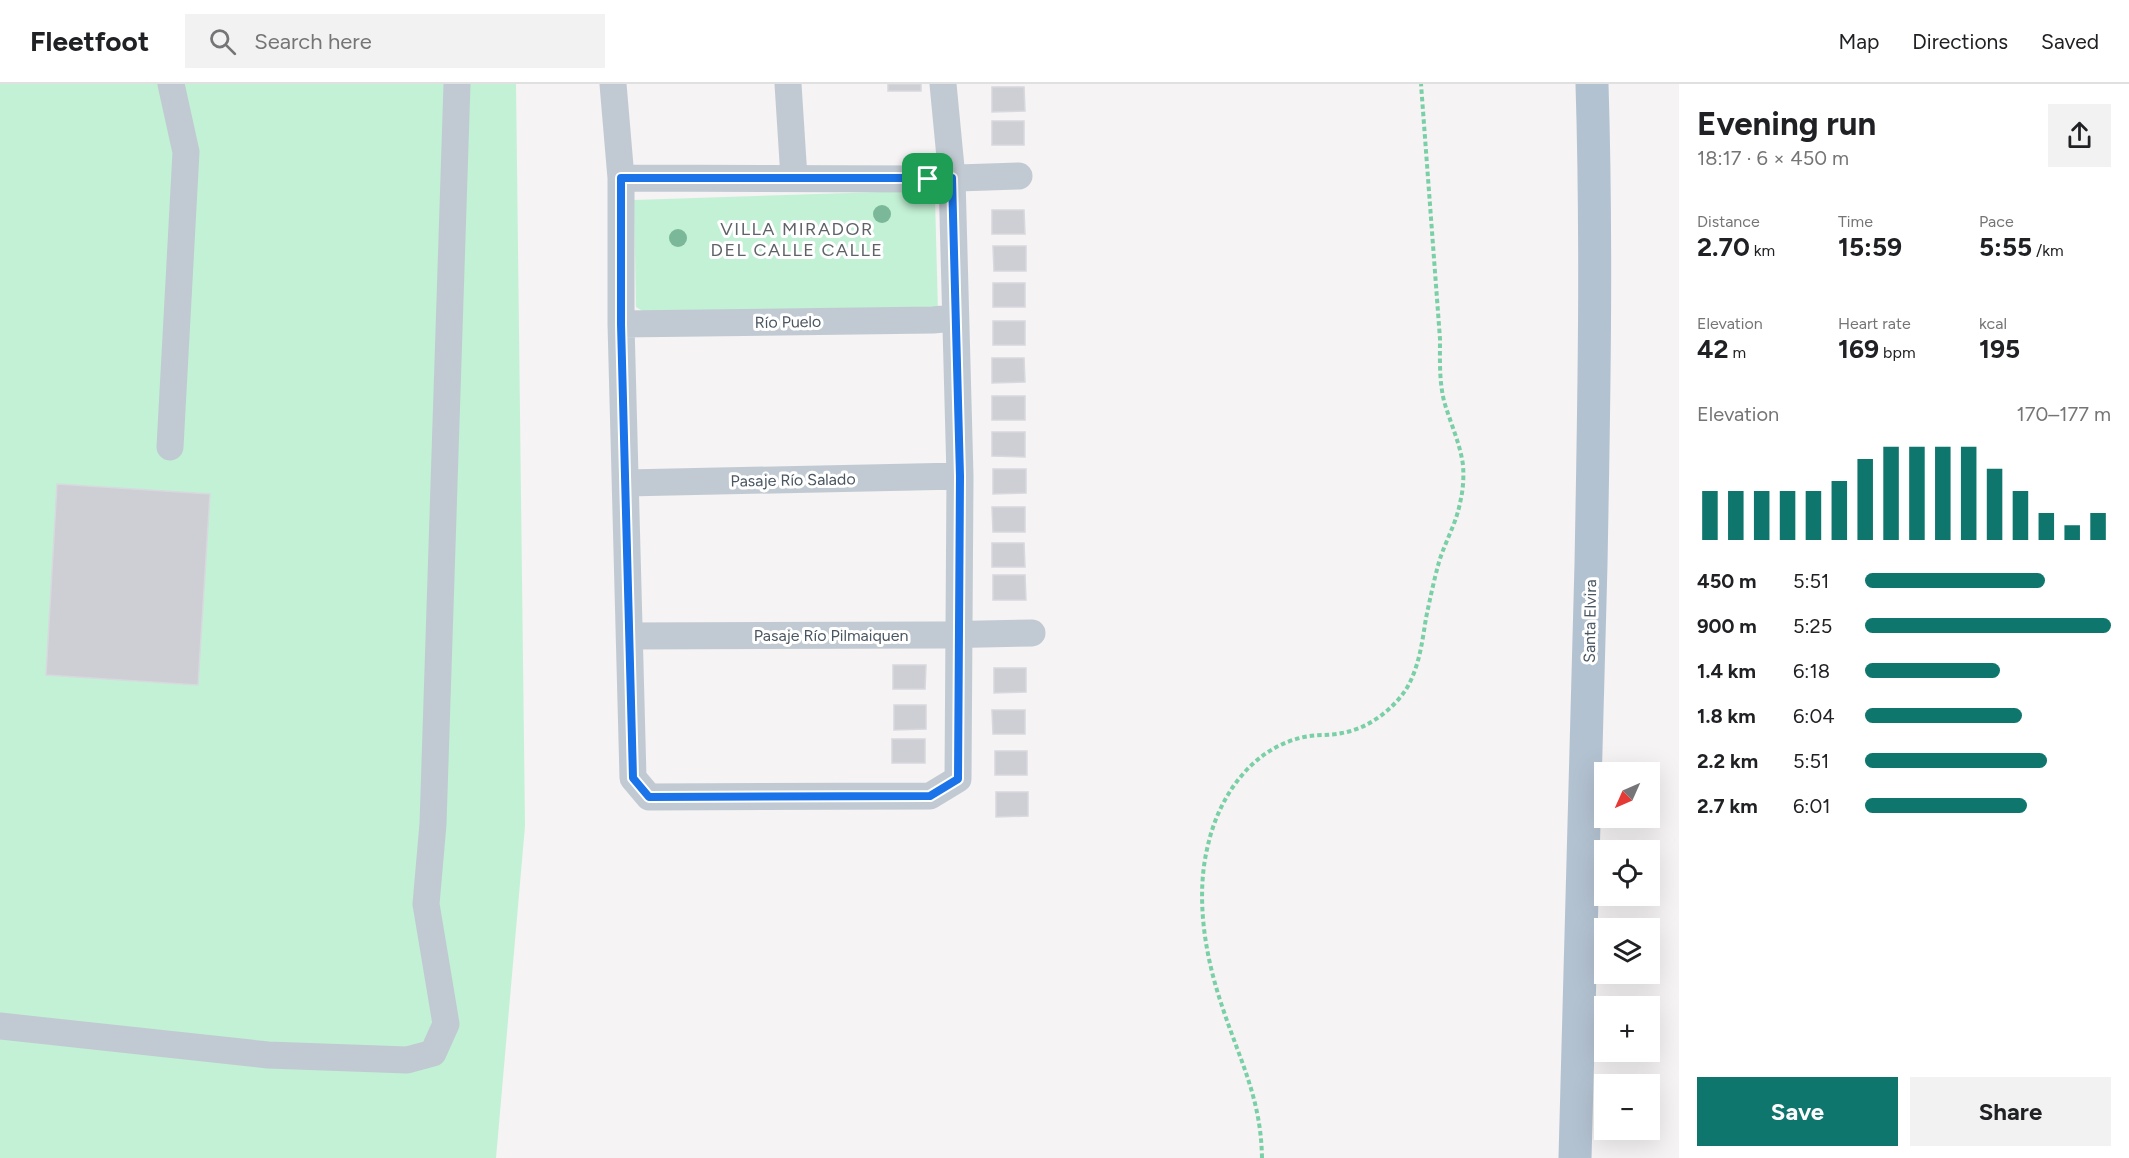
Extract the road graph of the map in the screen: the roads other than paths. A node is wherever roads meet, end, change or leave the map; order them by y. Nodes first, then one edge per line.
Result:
1 (171, 84) edge
2 (457, 84) edge
3 (613, 84) edge
4 (788, 84) edge
5 (943, 84) edge
6 (1592, 84) edge
7 (1018, 176) dead end
8 (621, 178) junction
9 (794, 178) junction
10 (952, 178) junction
11 (954, 318) junction
12 (621, 324) junction
13 (170, 447) dead end
14 (960, 476) junction
15 (626, 483) junction
16 (958, 633) junction
17 (1032, 633) dead end
18 (630, 636) junction
19 (0, 1026) edge
20 (1575, 1158) edge

1 - 13 street
2 - 19 street
3 - 8 street
4 - 9 street
5 - 10 street
6 - 20 main road, Santa Elvira
7 - 10 street
8 - 9 street
8 - 12 street
9 - 10 street
10 - 11 street
11 - 12 street, Río Puelo
11 - 14 street
12 - 15 street
14 - 15 street, Pasaje Río Salado
14 - 16 street
15 - 18 street
16 - 17 street, Pasaje Río Pilmaiquen
16 - 18 street, Pasaje Río Pilmaiquen
16 - 18 street

